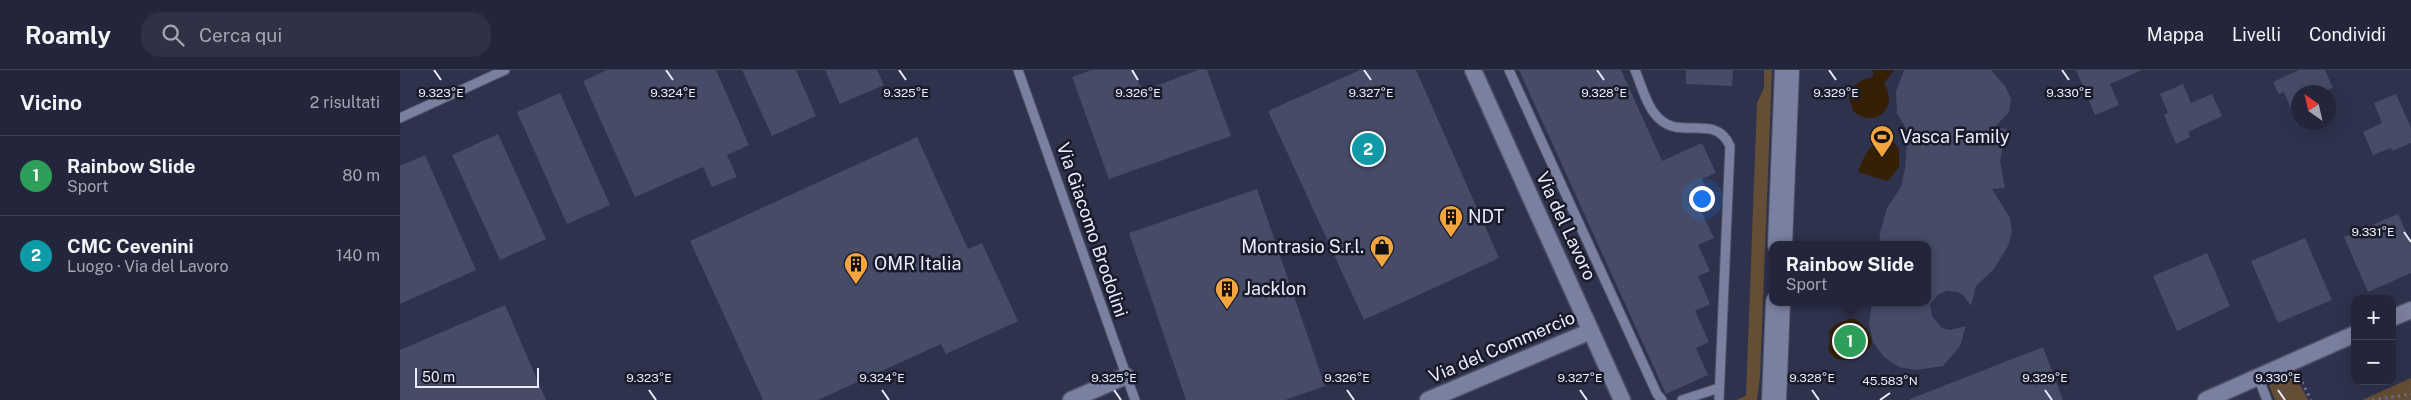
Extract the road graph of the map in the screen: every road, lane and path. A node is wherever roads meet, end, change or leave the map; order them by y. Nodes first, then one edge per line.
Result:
1 (505, 70) edge
2 (1018, 70) edge
3 (1472, 70) edge
4 (1509, 70) edge
5 (1634, 70) edge
6 (1787, 70) edge
7 (400, 118) edge
8 (1780, 241) edge
9 (1778, 306) edge
10 (2411, 310) edge
11 (2396, 316) edge
12 (1591, 331) junction
13 (2351, 336) edge
14 (2292, 362) junction
15 (1126, 376) junction
16 (2258, 377) junction
17 (1719, 388) junction
18 (2411, 394) edge
19 (1071, 400) edge
20 (1135, 400) edge
21 (1428, 400) edge
22 (1622, 400) edge
23 (1662, 400) edge
24 (1682, 400) edge
25 (1719, 400) edge
26 (1774, 400) edge
27 (2206, 400) edge
28 (2267, 400) edge
29 (2311, 400) edge
30 (2372, 400) edge

1 - 7 lane
2 - 15 lane, Via Giacomo Brodolini
3 - 12 street, Via del Lavoro
4 - 23 lane
5 - 17 lane
6 - 8 main road
9 - 26 main road
10 - 11 street
12 - 21 street, Via del Commercio
12 - 22 street, Via del Lavoro
13 - 14 street
14 - 16 street
14 - 29 path
15 - 19 street
15 - 20 lane, Via Giacomo Brodolini
16 - 27 street
16 - 28 lane
17 - 24 lane
17 - 25 lane
18 - 30 path

